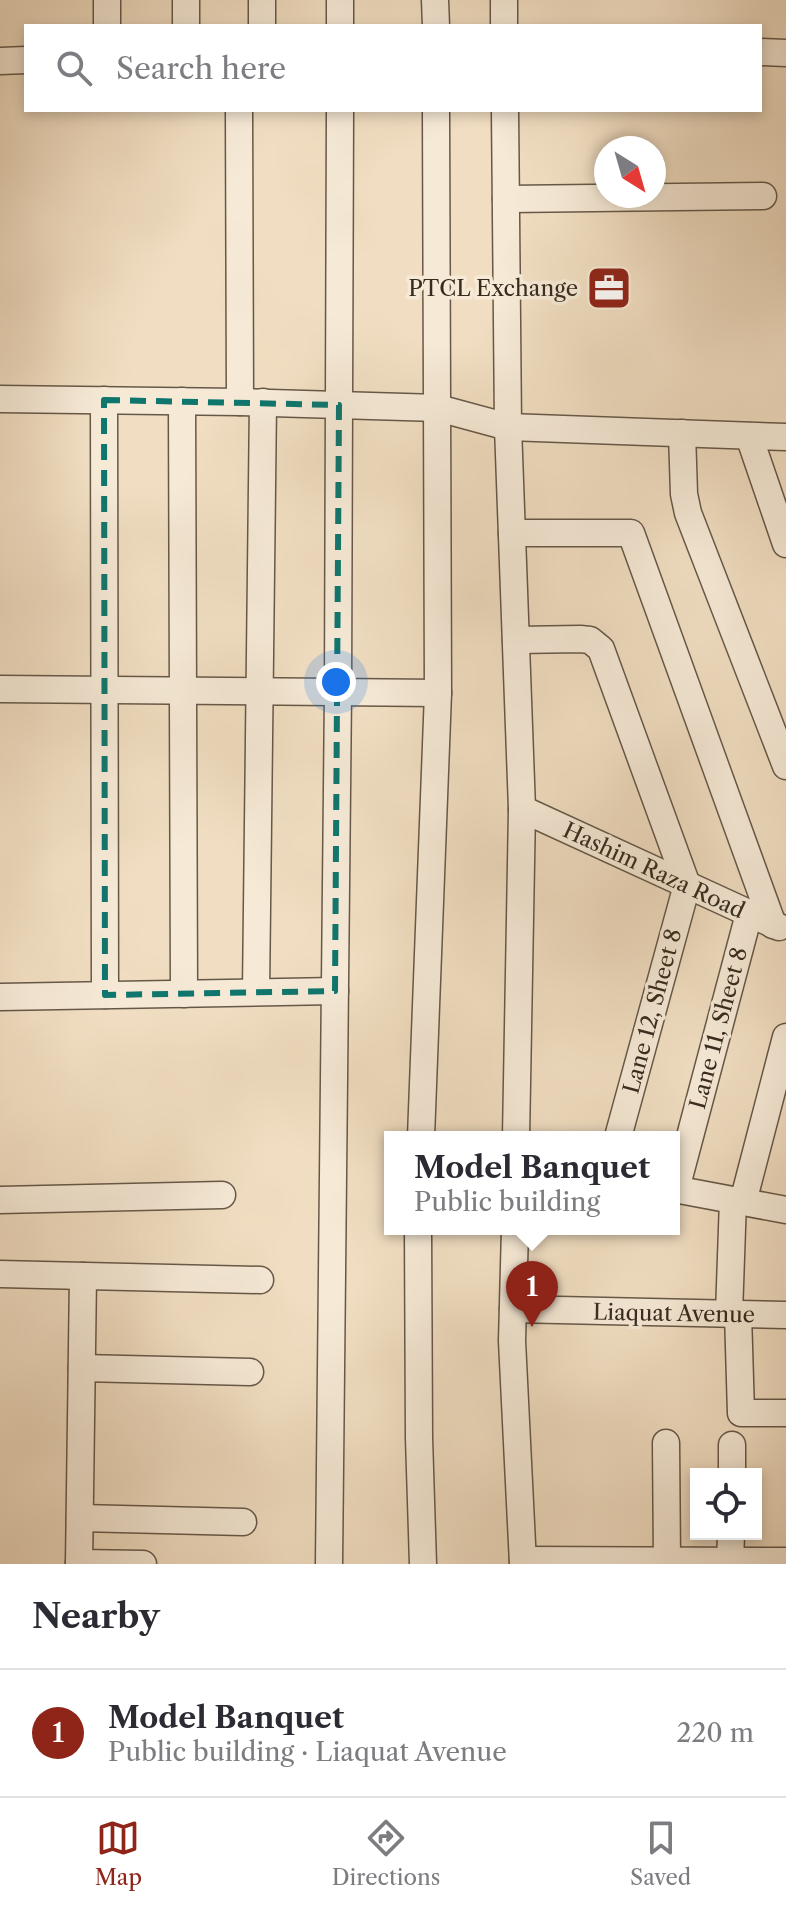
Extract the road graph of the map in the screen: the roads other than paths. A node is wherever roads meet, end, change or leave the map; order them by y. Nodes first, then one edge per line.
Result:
1 (107, 0) edge
2 (186, 0) edge
3 (262, 0) edge
4 (340, 0) edge
5 (435, 0) edge
6 (504, 0) edge
7 (107, 24) edge
8 (186, 24) edge
9 (262, 24) edge
10 (340, 24) edge
11 (436, 24) edge
12 (504, 24) edge
13 (762, 52) edge
14 (786, 53) edge
15 (24, 60) edge
16 (0, 61) edge
17 (239, 112) edge
18 (340, 112) edge
19 (436, 112) edge
20 (505, 112) edge
21 (763, 196) dead end
22 (506, 199) junction
23 (0, 399) edge
24 (104, 400) junction
25 (182, 401) junction
26 (252, 402) junction
27 (339, 405) junction
28 (438, 408) junction
29 (508, 427) junction
30 (682, 433) junction
31 (749, 436) junction
32 (786, 437) edge
33 (512, 533) junction
34 (786, 544) edge
35 (516, 640) junction
36 (0, 689) edge
37 (105, 690) junction
38 (183, 691) junction
39 (260, 691) junction
40 (338, 692) junction
41 (438, 693) junction
42 (786, 766) edge
43 (522, 809) junction
44 (687, 885) junction
45 (749, 914) junction
46 (779, 928) edge
47 (335, 991) junction
48 (256, 992) junction
49 (184, 994) junction
50 (105, 995) junction
51 (0, 997) edge
52 (786, 1037) edge
53 (421, 1131) edge
54 (516, 1131) edge
55 (620, 1131) edge
56 (680, 1170) edge
57 (680, 1190) edge
58 (222, 1195) dead end
59 (0, 1200) edge
60 (738, 1201) junction
61 (786, 1210) edge
62 (418, 1235) edge
63 (515, 1235) edge
64 (0, 1274) edge
65 (83, 1276) junction
66 (260, 1280) dead end
67 (513, 1309) junction
68 (734, 1314) junction
69 (786, 1315) edge
70 (82, 1368) junction
71 (250, 1372) dead end
72 (786, 1413) edge
73 (666, 1443) dead end
74 (732, 1445) dead end
75 (732, 1468) edge
76 (80, 1518) junction
77 (243, 1522) dead end
78 (731, 1540) edge
79 (667, 1560) junction
80 (786, 1561) edge
81 (523, 1562) edge
82 (730, 1562) edge
83 (79, 1563) edge
84 (143, 1564) edge
85 (329, 1564) edge
86 (423, 1564) edge

1 - 7 street
2 - 8 street
3 - 9 street
4 - 10 street
5 - 11 street
6 - 12 street
13 - 14 street
15 - 16 street
17 - 26 street
18 - 27 street
19 - 28 street
20 - 22 street
21 - 22 street
22 - 29 street
23 - 24 street
24 - 25 street
24 - 37 street
25 - 26 street
25 - 38 street
26 - 27 street
26 - 39 street
27 - 28 street
27 - 40 street
28 - 29 street
28 - 41 street
29 - 30 street
29 - 33 street
30 - 31 street
30 - 42 street
31 - 32 street
31 - 34 street
33 - 35 street
33 - 46 street
35 - 43 street
35 - 44 street
36 - 37 street
37 - 38 street
37 - 50 street
38 - 39 street
38 - 49 street
39 - 40 street
39 - 48 street
40 - 41 street
40 - 47 street
41 - 53 street
43 - 44 street, Hashim Raza Road
43 - 54 street
44 - 45 street, Hashim Raza Road
44 - 55 street, Lane 12, Sheet 8
45 - 46 street, Hashim Raza Road
45 - 56 street, Lane 11, Sheet 8
47 - 48 street
47 - 85 street
48 - 49 street
49 - 50 street
50 - 51 street
52 - 60 street
57 - 60 street
58 - 59 street
60 - 61 street
60 - 68 street
62 - 86 street
63 - 67 street
64 - 65 street
65 - 66 street
65 - 70 street
67 - 68 street, Liaquat Avenue
67 - 81 street
68 - 69 street, Liaquat Avenue
68 - 72 street
70 - 71 street
70 - 76 street
73 - 79 street
74 - 75 street
76 - 77 street
76 - 83 street
78 - 82 street
79 - 81 street
79 - 82 street
80 - 82 street
83 - 84 street

